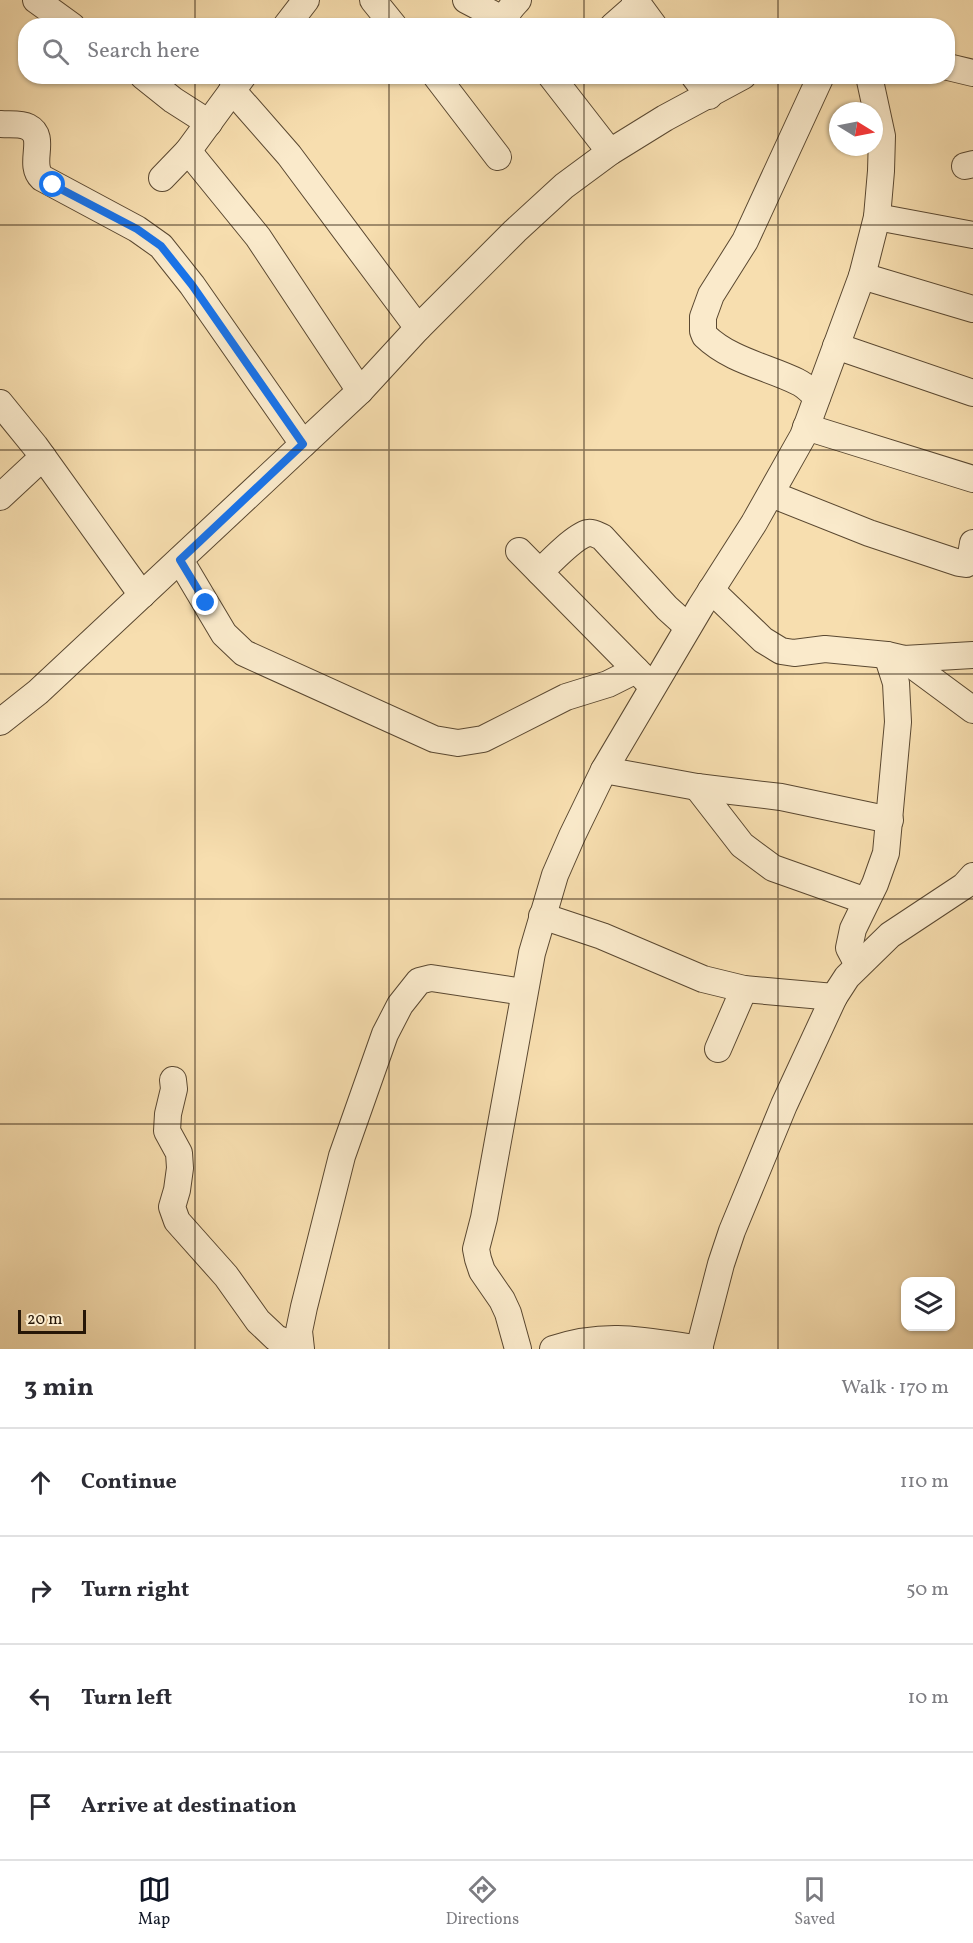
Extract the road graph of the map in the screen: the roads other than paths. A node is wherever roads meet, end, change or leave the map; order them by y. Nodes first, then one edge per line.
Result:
1 (36, 0) edge
2 (306, 0) edge
3 (373, 0) edge
4 (466, 0) edge
5 (636, 2) edge
6 (510, 15) edge
7 (61, 18) edge
8 (292, 18) edge
9 (388, 18) edge
10 (621, 18) edge
11 (648, 18) edge
12 (955, 69) edge
13 (973, 73) edge
14 (153, 84) edge
15 (236, 84) edge
16 (238, 84) edge
17 (442, 84) edge
18 (557, 84) edge
19 (817, 84) edge
20 (871, 84) edge
21 (702, 86) edge
22 (209, 123) junction
23 (0, 124) edge
24 (188, 151) junction
25 (610, 152) junction
26 (498, 157) dead end
27 (162, 178) dead end
28 (877, 217) junction
29 (973, 235) edge
30 (862, 276) junction
31 (973, 309) edge
32 (418, 328) junction
33 (836, 346) junction
34 (360, 391) junction
35 (973, 393) edge
36 (817, 397) junction
37 (0, 403) edge
38 (806, 427) junction
39 (303, 444) junction
40 (43, 457) junction
41 (973, 479) edge
42 (771, 494) junction
43 (0, 497) edge
44 (973, 543) edge
45 (519, 551) dead end
46 (180, 560) junction
47 (540, 572) junction
48 (711, 590) junction
49 (142, 595) junction
50 (688, 627) junction
51 (973, 655) edge
52 (896, 657) junction
53 (644, 679) junction
54 (973, 710) edge
55 (0, 722) edge
56 (604, 770) junction
57 (698, 787) junction
58 (890, 820) junction
59 (973, 876) edge
60 (866, 901) junction
61 (542, 916) junction
62 (858, 965) junction
63 (744, 989) junction
64 (524, 992) junction
65 (834, 997) junction
66 (718, 1049) dead end
67 (173, 1080) dead end
68 (300, 1346) edge
69 (518, 1349) edge
70 (554, 1349) edge
71 (699, 1349) edge

1 - 7 street
2 - 8 street
3 - 9 street
4 - 6 street
5 - 10 street
5 - 11 street
12 - 13 street
14 - 22 street
15 - 22 street
16 - 32 street
17 - 26 street
18 - 25 street
19 - 36 street
20 - 28 street
21 - 25 street
22 - 24 street
23 - 39 street
24 - 27 street
24 - 34 street
25 - 32 street
28 - 29 street
28 - 30 street
30 - 31 street
30 - 33 street
32 - 34 street
33 - 35 street
33 - 36 street
34 - 39 street
36 - 38 street
37 - 40 street
38 - 41 street
38 - 42 street
39 - 46 street
40 - 43 street
40 - 49 street
42 - 44 street
42 - 48 street
45 - 47 street
46 - 49 street
46 - 53 street
47 - 50 street
47 - 53 street
48 - 50 street
48 - 52 street
49 - 55 street
50 - 53 street
51 - 52 street
52 - 54 street
52 - 58 street
53 - 56 street
56 - 57 street
56 - 61 street
57 - 58 street
57 - 60 street
58 - 60 street
59 - 62 street
60 - 62 street
61 - 63 street
61 - 64 street
62 - 65 street
63 - 65 street
63 - 66 street
64 - 68 street
64 - 69 street
65 - 71 street
67 - 68 street
70 - 71 street

